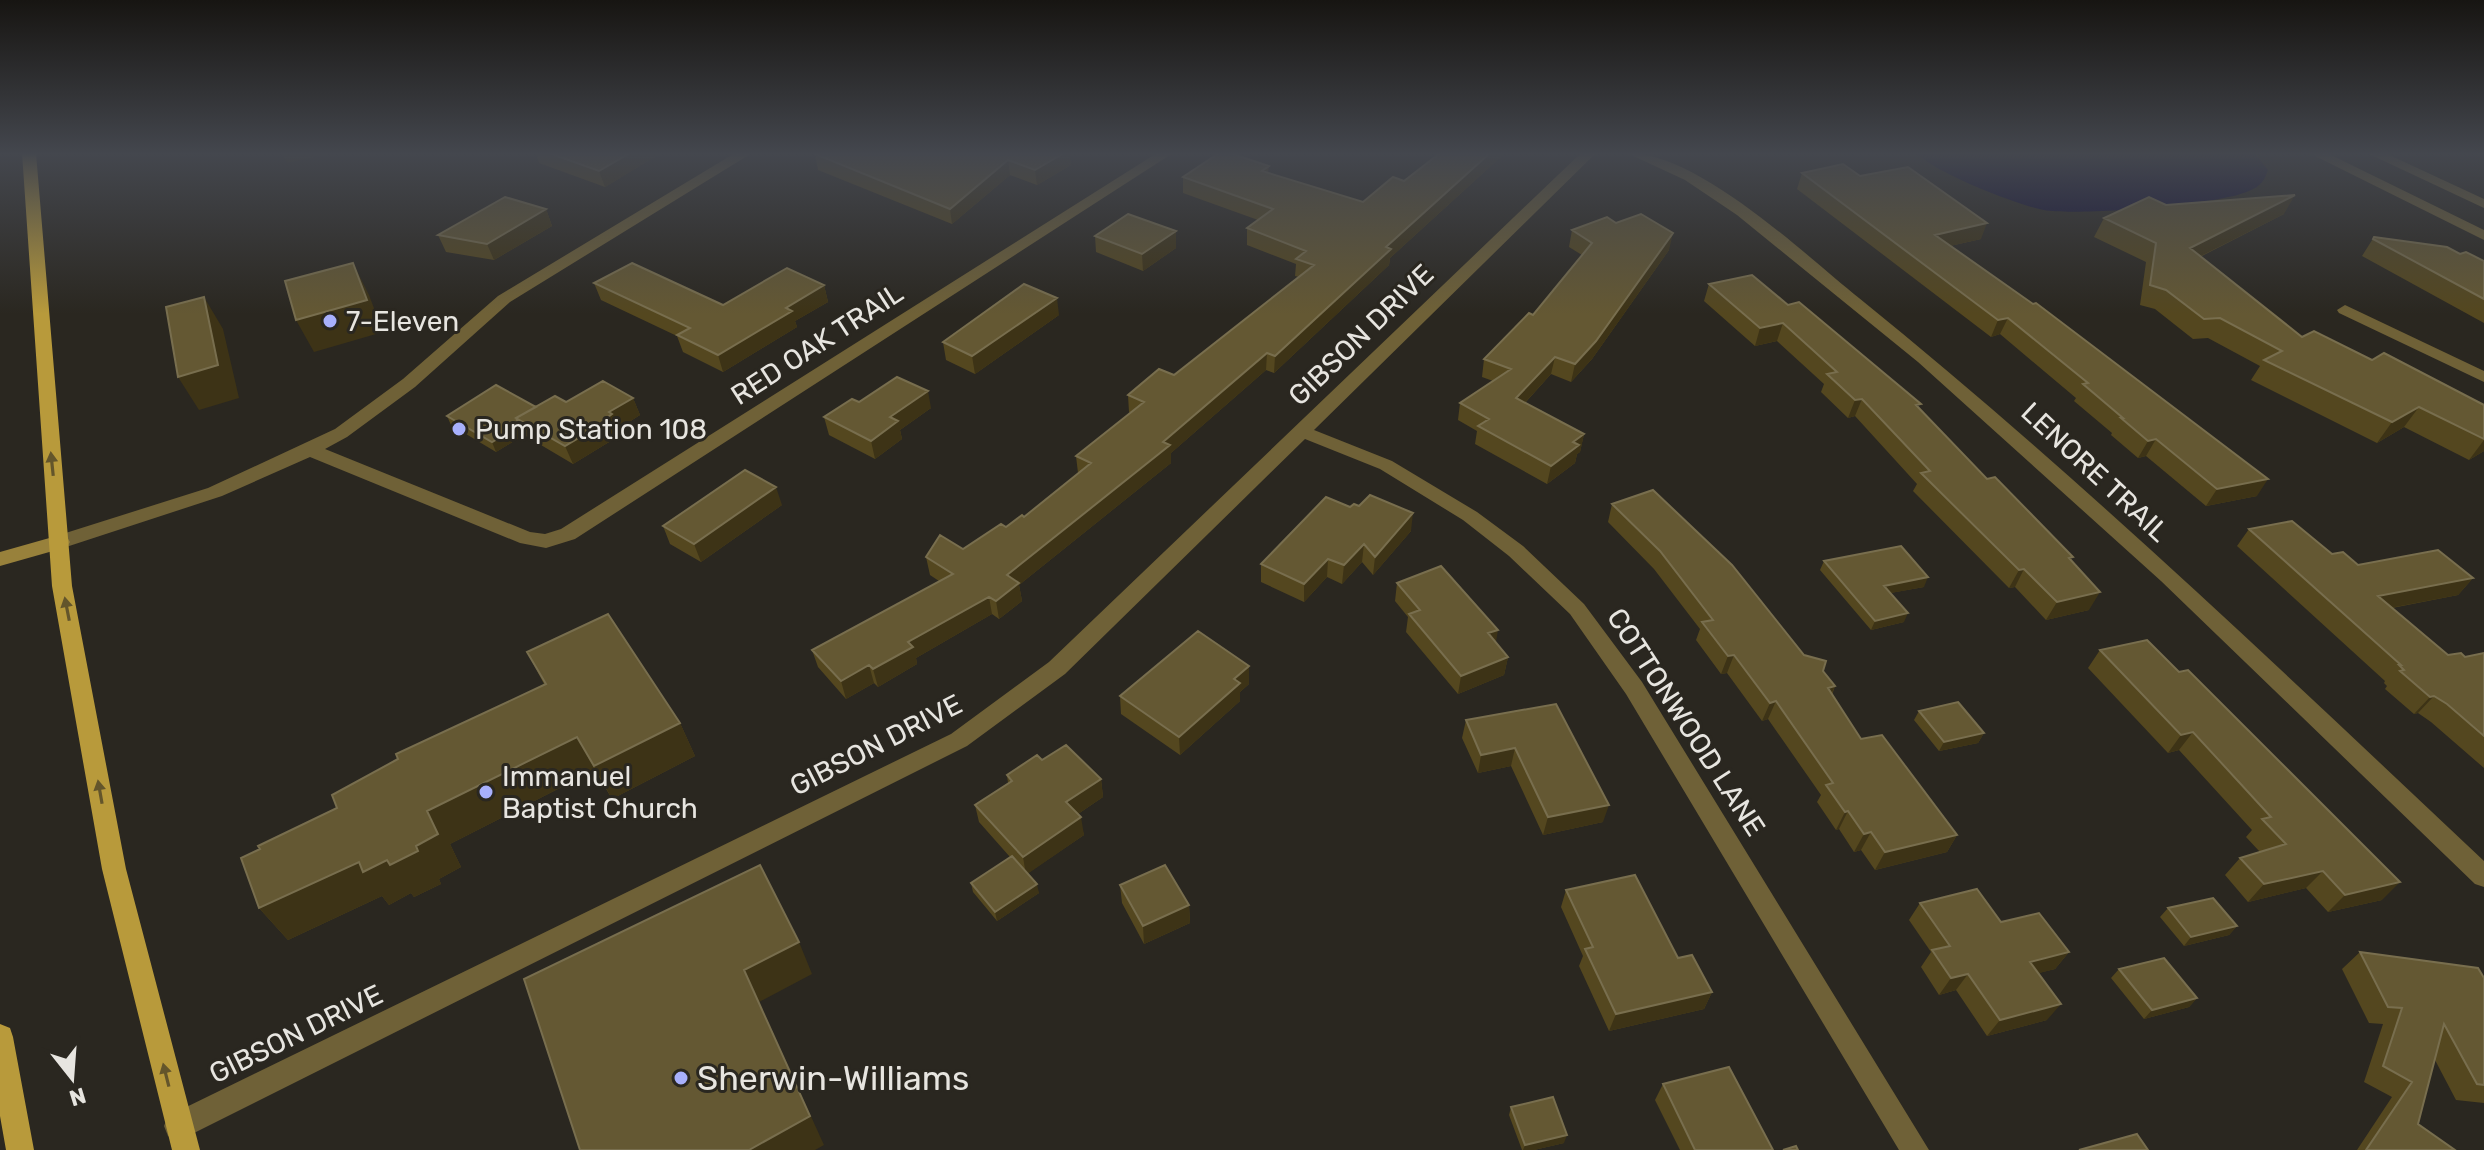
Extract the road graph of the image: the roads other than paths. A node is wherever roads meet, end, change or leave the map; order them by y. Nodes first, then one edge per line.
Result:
1 (33, 207) edge
2 (656, 207) edge
3 (1082, 207) edge
4 (1534, 207) edge
5 (1734, 207) edge
6 (2424, 207) edge
7 (2484, 236) edge
8 (2345, 310) dead end
9 (2484, 377) edge
10 (1304, 432) junction
11 (310, 450) junction
12 (60, 542) junction
13 (0, 559) edge
14 (2484, 877) edge
15 (0, 1037) edge
16 (182, 1138) edge
17 (20, 1150) edge
18 (1915, 1150) edge

12 -> 1 main road
2 - 11 street
3 - 11 street, RED OAK TRAIL
4 - 10 street, GIBSON DRIVE
5 - 14 street, LENORE TRAIL
6 - 7 street
8 - 9 street
10 - 16 street, GIBSON DRIVE
10 - 18 street, COTTONWOOD LANE
11 - 12 street
12 - 13 street
16 -> 12 main road
15 - 17 main road

